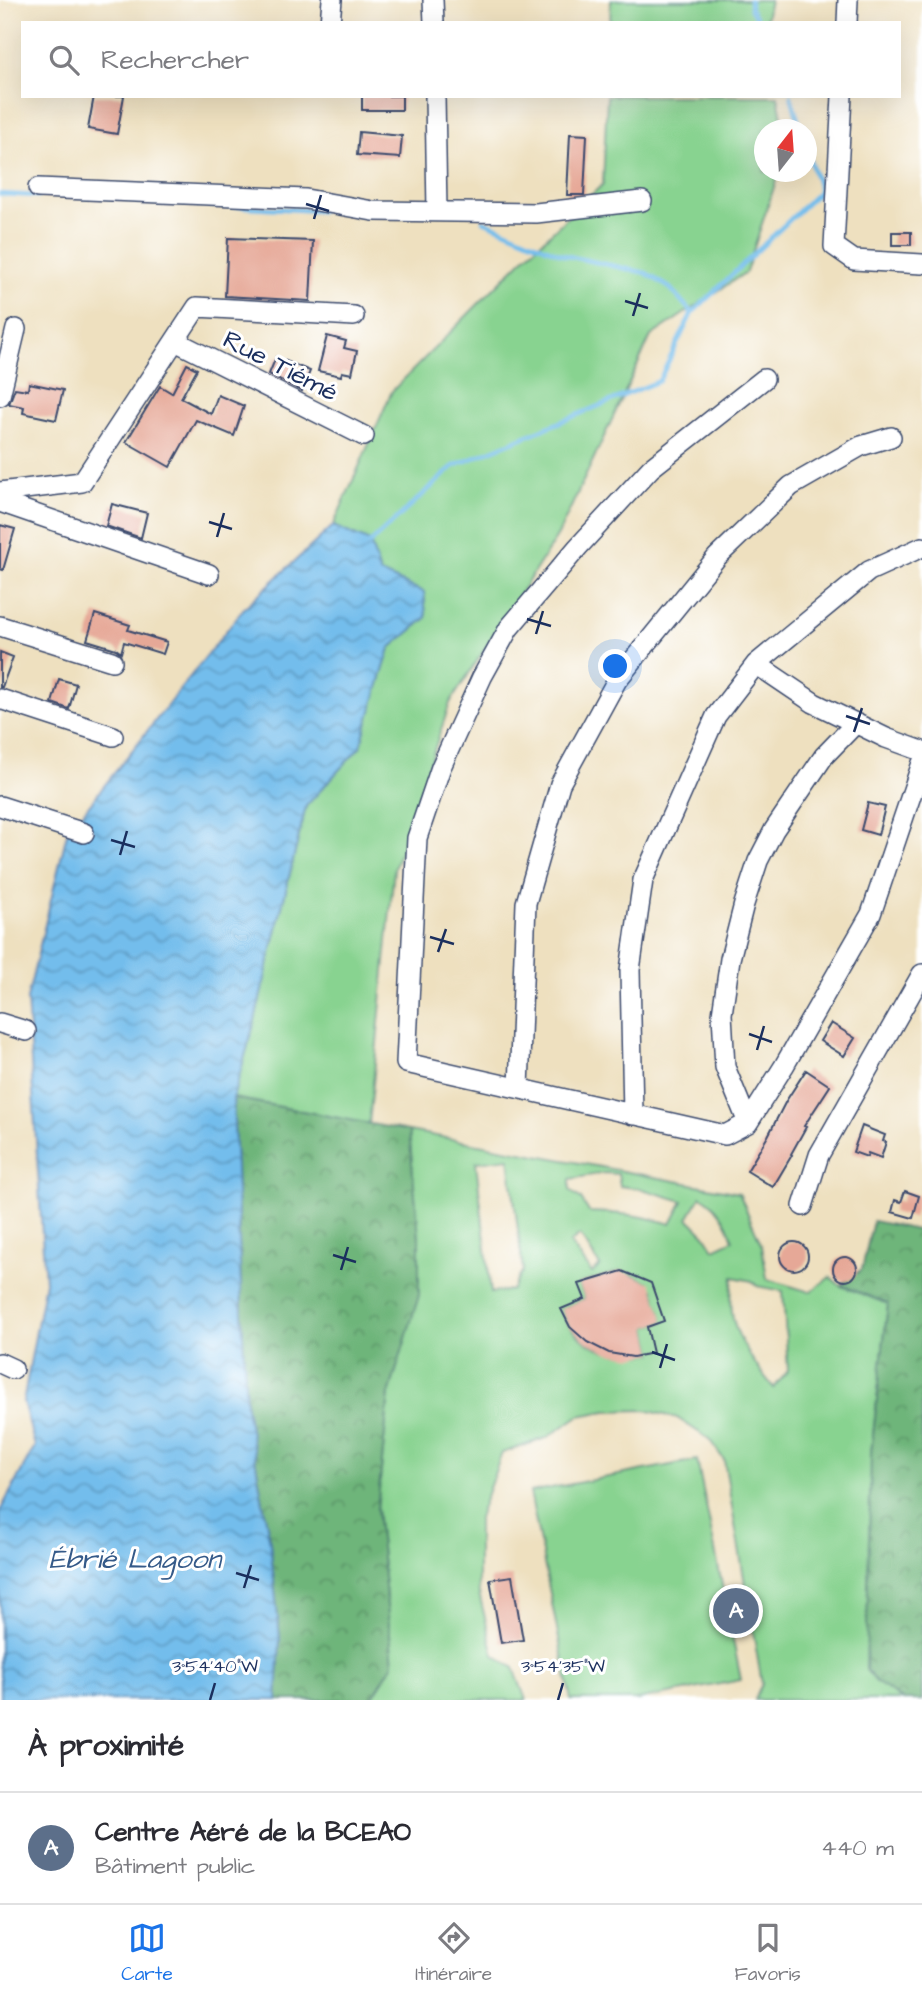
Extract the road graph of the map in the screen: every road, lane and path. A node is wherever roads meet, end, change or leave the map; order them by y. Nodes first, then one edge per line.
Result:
1 (332, 0) edge
2 (433, 0) edge
3 (848, 0) edge
4 (330, 21) edge
5 (434, 21) edge
6 (847, 21) edge
7 (435, 98) edge
8 (842, 98) edge
9 (38, 188) dead end
10 (642, 201) dead end
11 (437, 211) junction
12 (922, 264) edge
13 (354, 316) dead end
14 (16, 329) dead end
15 (175, 341) junction
16 (764, 379) dead end
17 (0, 396) edge
18 (364, 436) dead end
19 (891, 437) dead end
20 (0, 492) edge
21 (0, 502) edge
22 (922, 547) edge
23 (209, 574) dead end
24 (0, 626) edge
25 (112, 661) dead end
26 (756, 664) junction
27 (0, 699) edge
28 (855, 724) junction
29 (113, 736) dead end
30 (922, 751) edge
31 (922, 763) edge
32 (0, 806) edge
33 (84, 833) dead end
34 (922, 974) edge
35 (0, 1023) edge
36 (26, 1031) dead end
37 (519, 1088) junction
38 (633, 1115) junction
39 (748, 1123) junction
40 (803, 1206) dead end

1 - 4 street
2 - 5 street
3 - 6 street
7 - 11 street
8 - 12 street
9 - 11 street
10 - 11 street
13 - 15 street
14 - 17 street
15 - 18 street, Rue Tiémé
15 - 20 street
16 - 37 street
19 - 37 street
21 - 23 street
22 - 26 street
24 - 25 street
26 - 28 street
26 - 38 street
27 - 29 street
28 - 30 street
28 - 39 street
31 - 39 street
32 - 33 street
34 - 40 street
35 - 36 street
37 - 38 street
38 - 39 street

